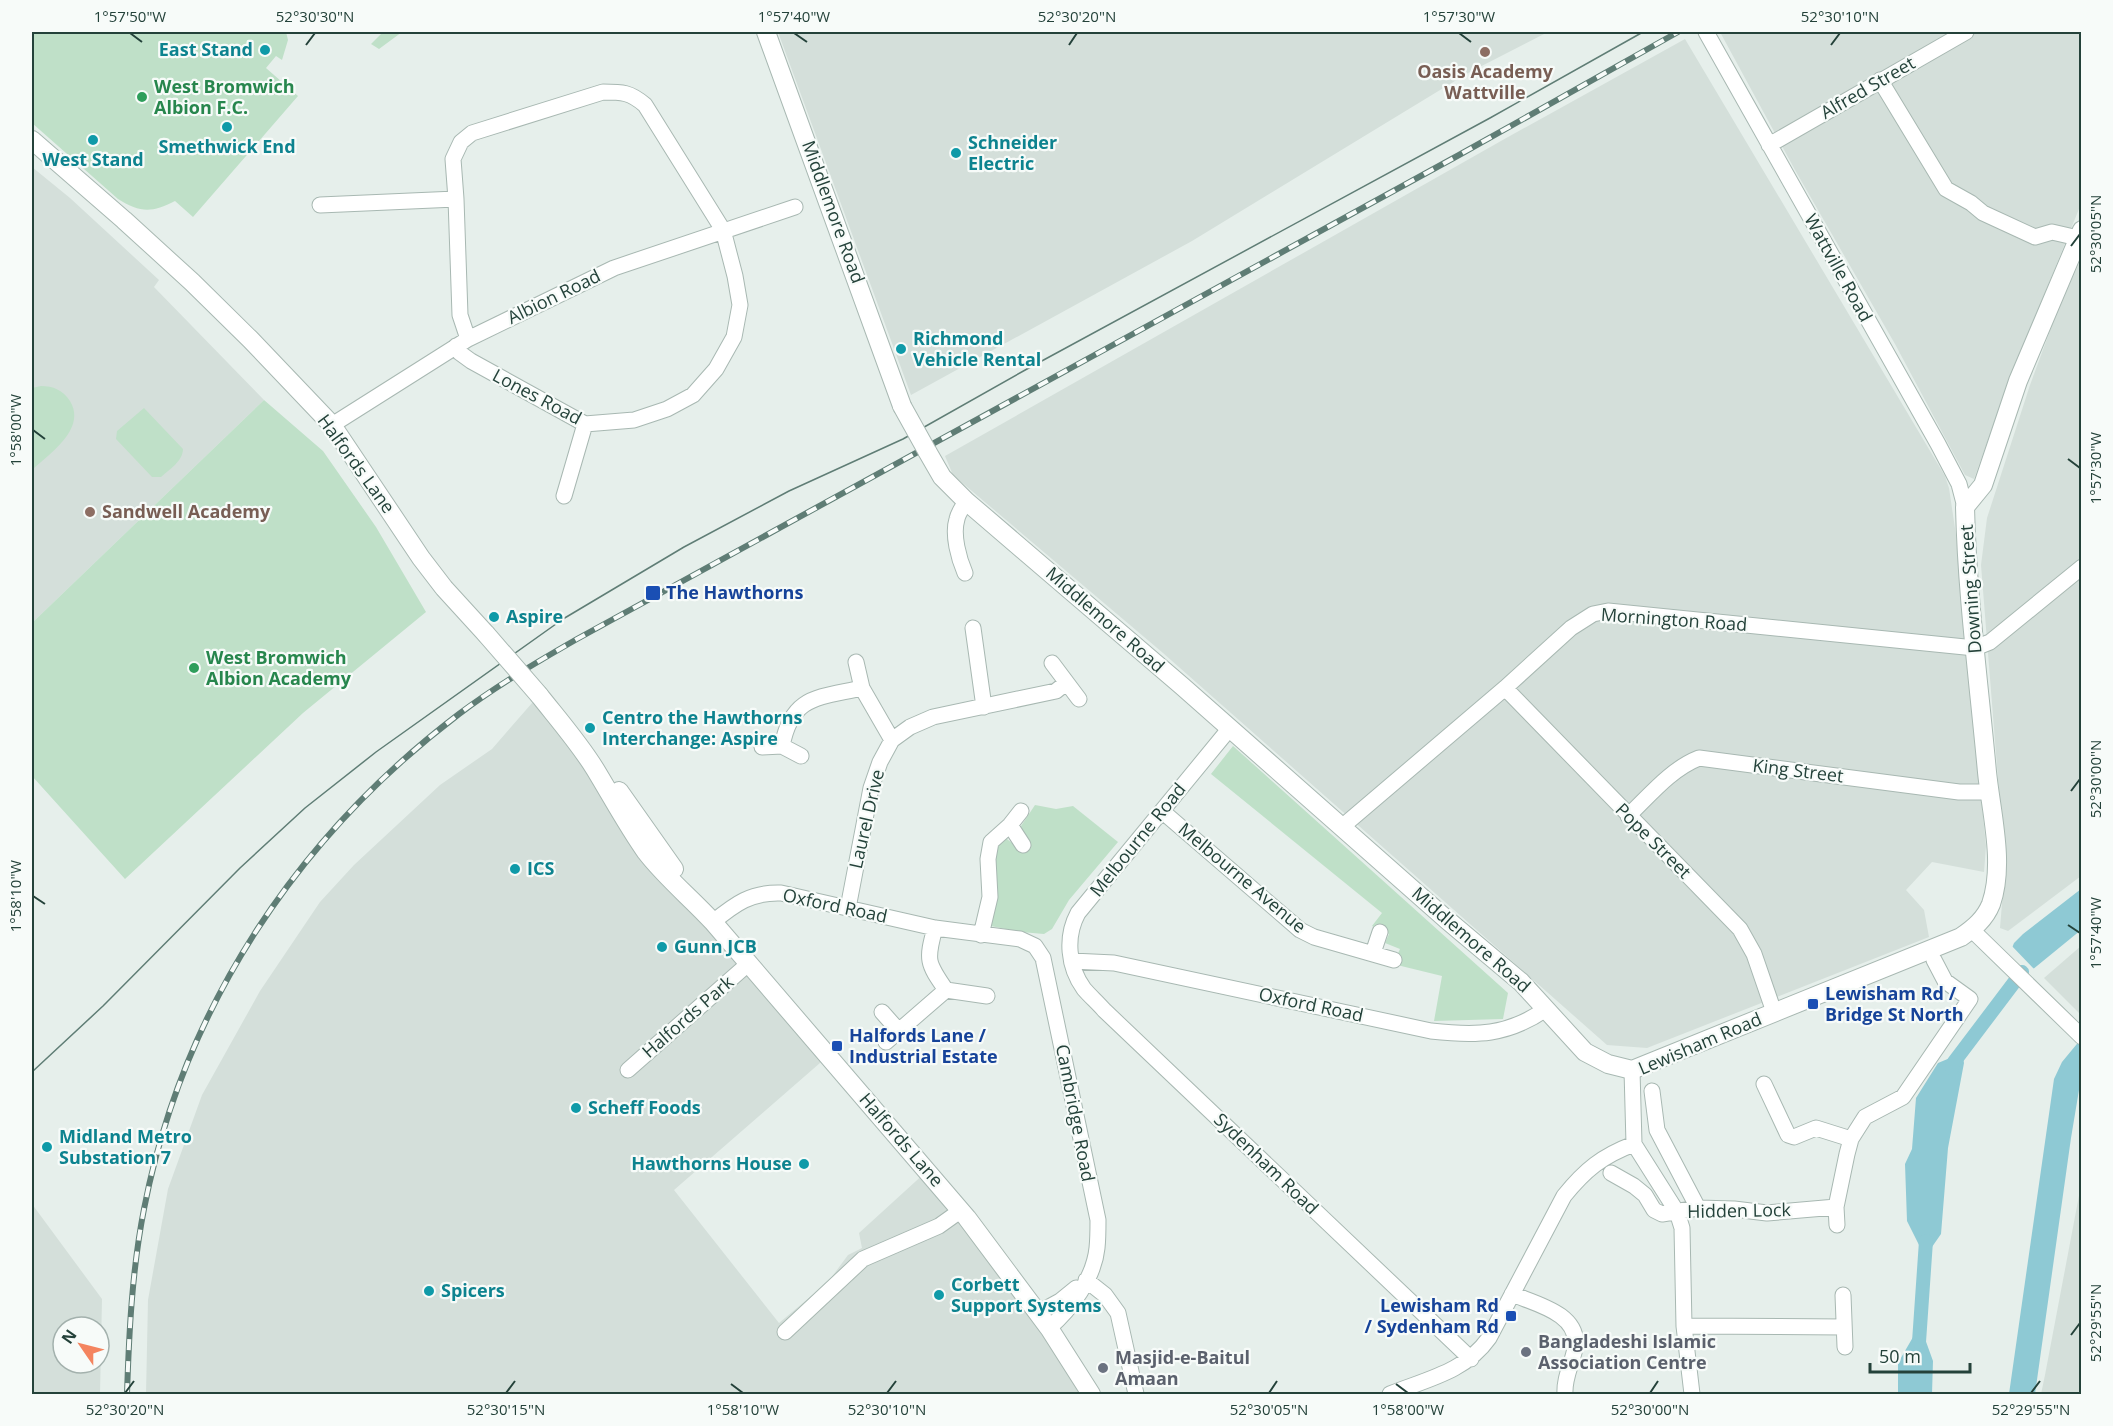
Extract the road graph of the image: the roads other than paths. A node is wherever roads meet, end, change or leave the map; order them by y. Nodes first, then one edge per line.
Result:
1 (766, 32) edge
2 (1706, 32) edge
3 (1966, 32) edge
4 (1880, 80) junction
5 (32, 140) edge
6 (1769, 145) junction
7 (456, 199) junction
8 (320, 205) dead end
9 (795, 207) dead end
10 (723, 230) junction
11 (2080, 234) edge
12 (462, 342) junction
13 (585, 424) junction
14 (332, 425) junction
15 (564, 496) dead end
16 (966, 501) junction
17 (1965, 507) junction
18 (2082, 567) edge
19 (965, 573) dead end
20 (973, 627) dead end
21 (1975, 648) junction
22 (856, 662) dead end
23 (1052, 663) dead end
24 (1066, 682) junction
25 (862, 688) junction
26 (1505, 688) junction
27 (1079, 699) dead end
28 (984, 707) junction
29 (1230, 728) junction
30 (892, 740) junction
31 (782, 746) junction
32 (762, 747) dead end
33 (801, 756) dead end
34 (1989, 792) junction
35 (1021, 810) dead end
36 (1162, 811) junction
37 (1628, 816) junction
38 (1010, 825) junction
39 (1343, 826) junction
40 (1023, 845) dead end
41 (848, 908) junction
42 (713, 922) junction
43 (935, 927) junction
44 (1972, 930) junction
45 (1380, 932) dead end
46 (981, 935) junction
47 (1035, 946) joint
48 (1373, 953) junction
49 (1394, 960) dead end
50 (1934, 960) dead end
51 (1072, 961) junction
52 (748, 964) junction
53 (946, 990) junction
54 (987, 996) dead end
55 (1546, 1009) junction
56 (882, 1012) dead end
57 (1774, 1012) junction
58 (898, 1029) junction
59 (2078, 1033) edge
60 (886, 1042) dead end
61 (628, 1070) dead end
62 (1632, 1070) junction
63 (1764, 1084) dead end
64 (1652, 1091) dead end
65 (1851, 1139) junction
66 (1634, 1144) junction
67 (1611, 1173) dead end
68 (1836, 1207) junction
69 (1698, 1208) junction
70 (960, 1211) junction
71 (1677, 1212) junction
72 (1837, 1225) dead end
73 (1086, 1280) junction
74 (1512, 1294) junction
75 (1843, 1295) dead end
76 (1038, 1313) junction
77 (1684, 1326) junction
78 (1844, 1326) junction
79 (1050, 1328) junction
80 (785, 1332) dead end
81 (1845, 1347) dead end
82 (1470, 1359) junction
83 (1426, 1387) edge
84 (1091, 1395) edge
85 (1136, 1395) edge
86 (1390, 1395) edge
87 (1565, 1395) edge
88 (1692, 1395) edge

1 - 16 street, Middlemore Road, bridge
2 - 6 street, Wattville Road
3 - 4 street, Alfred Street
4 - 6 street, Alfred Street
4 - 11 street
5 - 14 street, Halfords Lane
6 - 17 street, Wattville Road
7 - 8 street
7 - 10 street, Lones Road
7 - 12 street, Lones Road
9 - 10 street, Albion Road
10 - 12 street, Albion Road
10 - 13 street, Lones Road
11 - 17 street, Downing Street
12 - 13 street, Lones Road
12 - 14 street, Albion Road
13 - 15 street
14 - 42 street, Halfords Lane, bridge
16 - 19 street
16 - 29 street, Middlemore Road
17 - 21 street, Downing Street
18 - 21 street
20 - 28 street
21 - 26 street, Mornington Road
21 - 34 street, Downing Street
22 - 25 street
23 - 24 street
24 - 27 street
24 - 28 street
25 - 30 street
25 - 31 street
26 - 37 street, Pope Street
26 - 39 street, Mornington Road
28 - 30 street
29 - 36 street, Melbourne Road
29 - 39 street, Middlemore Road
30 - 41 street, Laurel Drive
31 - 32 street
31 - 33 street
34 - 37 street, King Street
34 - 44 street, Downing Street
35 - 38 street
36 - 48 street, Melbourne Avenue
36 - 51 street, Melbourne Road
37 - 57 street, Pope Street
38 - 40 street
38 - 46 street
39 - 55 street, Middlemore Road
41 - 42 street, Oxford Road
41 - 43 street, Oxford Road
42 - 52 street, Halfords Lane
43 - 46 street, Oxford Road
43 - 53 street
44 - 57 street, Lewisham Road
44 - 59 street
45 - 48 street
46 - 47 street, Oxford Road
47 - 73 street, Cambridge Road
48 - 49 street, Melbourne Avenue
50 - 65 street
51 - 55 street, Oxford Road
51 - 82 street, Sydenham Road
52 - 61 street, Halfords Park
52 - 70 street, Halfords Lane
53 - 54 street
53 - 58 street
55 - 62 street, Middlemore Road
56 - 58 street
57 - 62 street, Lewisham Road
58 - 60 street
62 - 66 street, Lewisham Road
63 - 65 street
64 - 69 street
65 - 68 street
66 - 71 street
66 - 74 street
67 - 71 street
68 - 69 street, Hidden Lock
68 - 72 street
69 - 71 street, Hidden Lock
70 - 76 street, Halfords Lane
70 - 80 street
71 - 77 street
73 - 76 street
73 - 79 street, Cambridge Road
73 - 85 street
74 - 82 street
74 - 87 street
75 - 78 street
76 - 79 street, Halfords Lane
77 - 78 street
77 - 88 street
78 - 81 street
79 - 84 street, Halfords Lane
82 - 83 street
83 - 86 street

